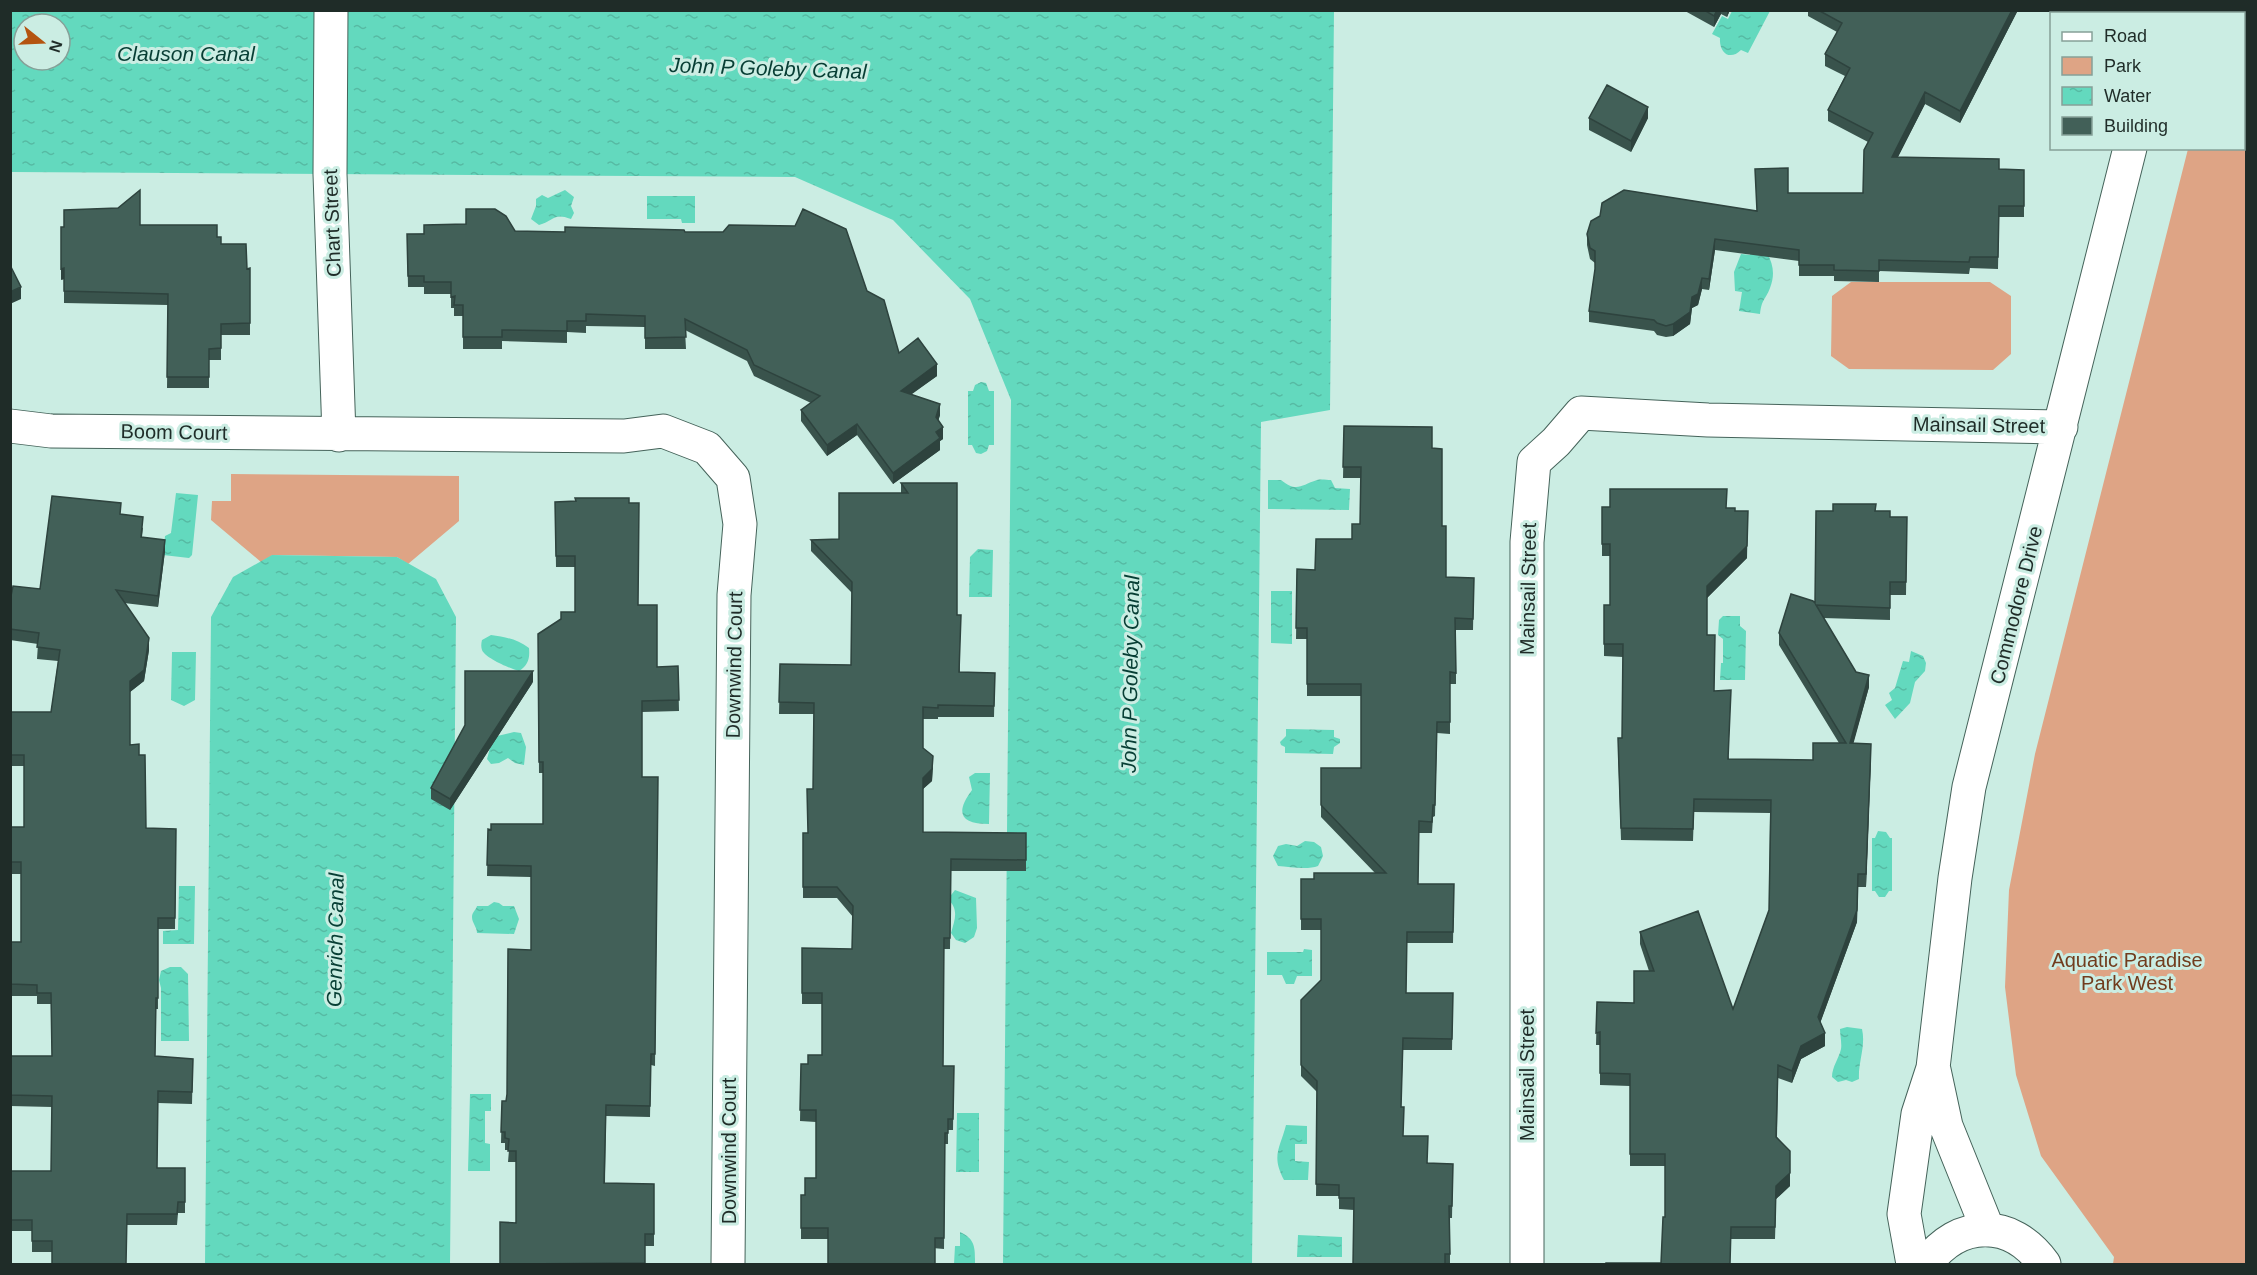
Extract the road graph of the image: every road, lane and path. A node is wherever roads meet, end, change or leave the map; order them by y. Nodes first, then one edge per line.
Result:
1 (331, 10) edge
2 (2130, 150) edge
3 (10, 426) edge
4 (2061, 426) junction
5 (339, 435) junction
6 (1933, 1068) junction
7 (1988, 1230) junction
8 (728, 1264) edge
9 (1527, 1264) edge
10 (1914, 1264) edge
11 (1926, 1264) edge
12 (2044, 1264) edge

1 - 5 street, Chart Street
2 - 4 street, Commodore Drive
3 - 5 street, Boom Court
4 - 6 street, Commodore Drive
4 - 9 street, Mainsail Street
5 - 8 street, Downwind Court
6 - 7 street, Commodore Drive
6 - 10 street, Commodore Drive
7 - 11 street
7 - 12 street

